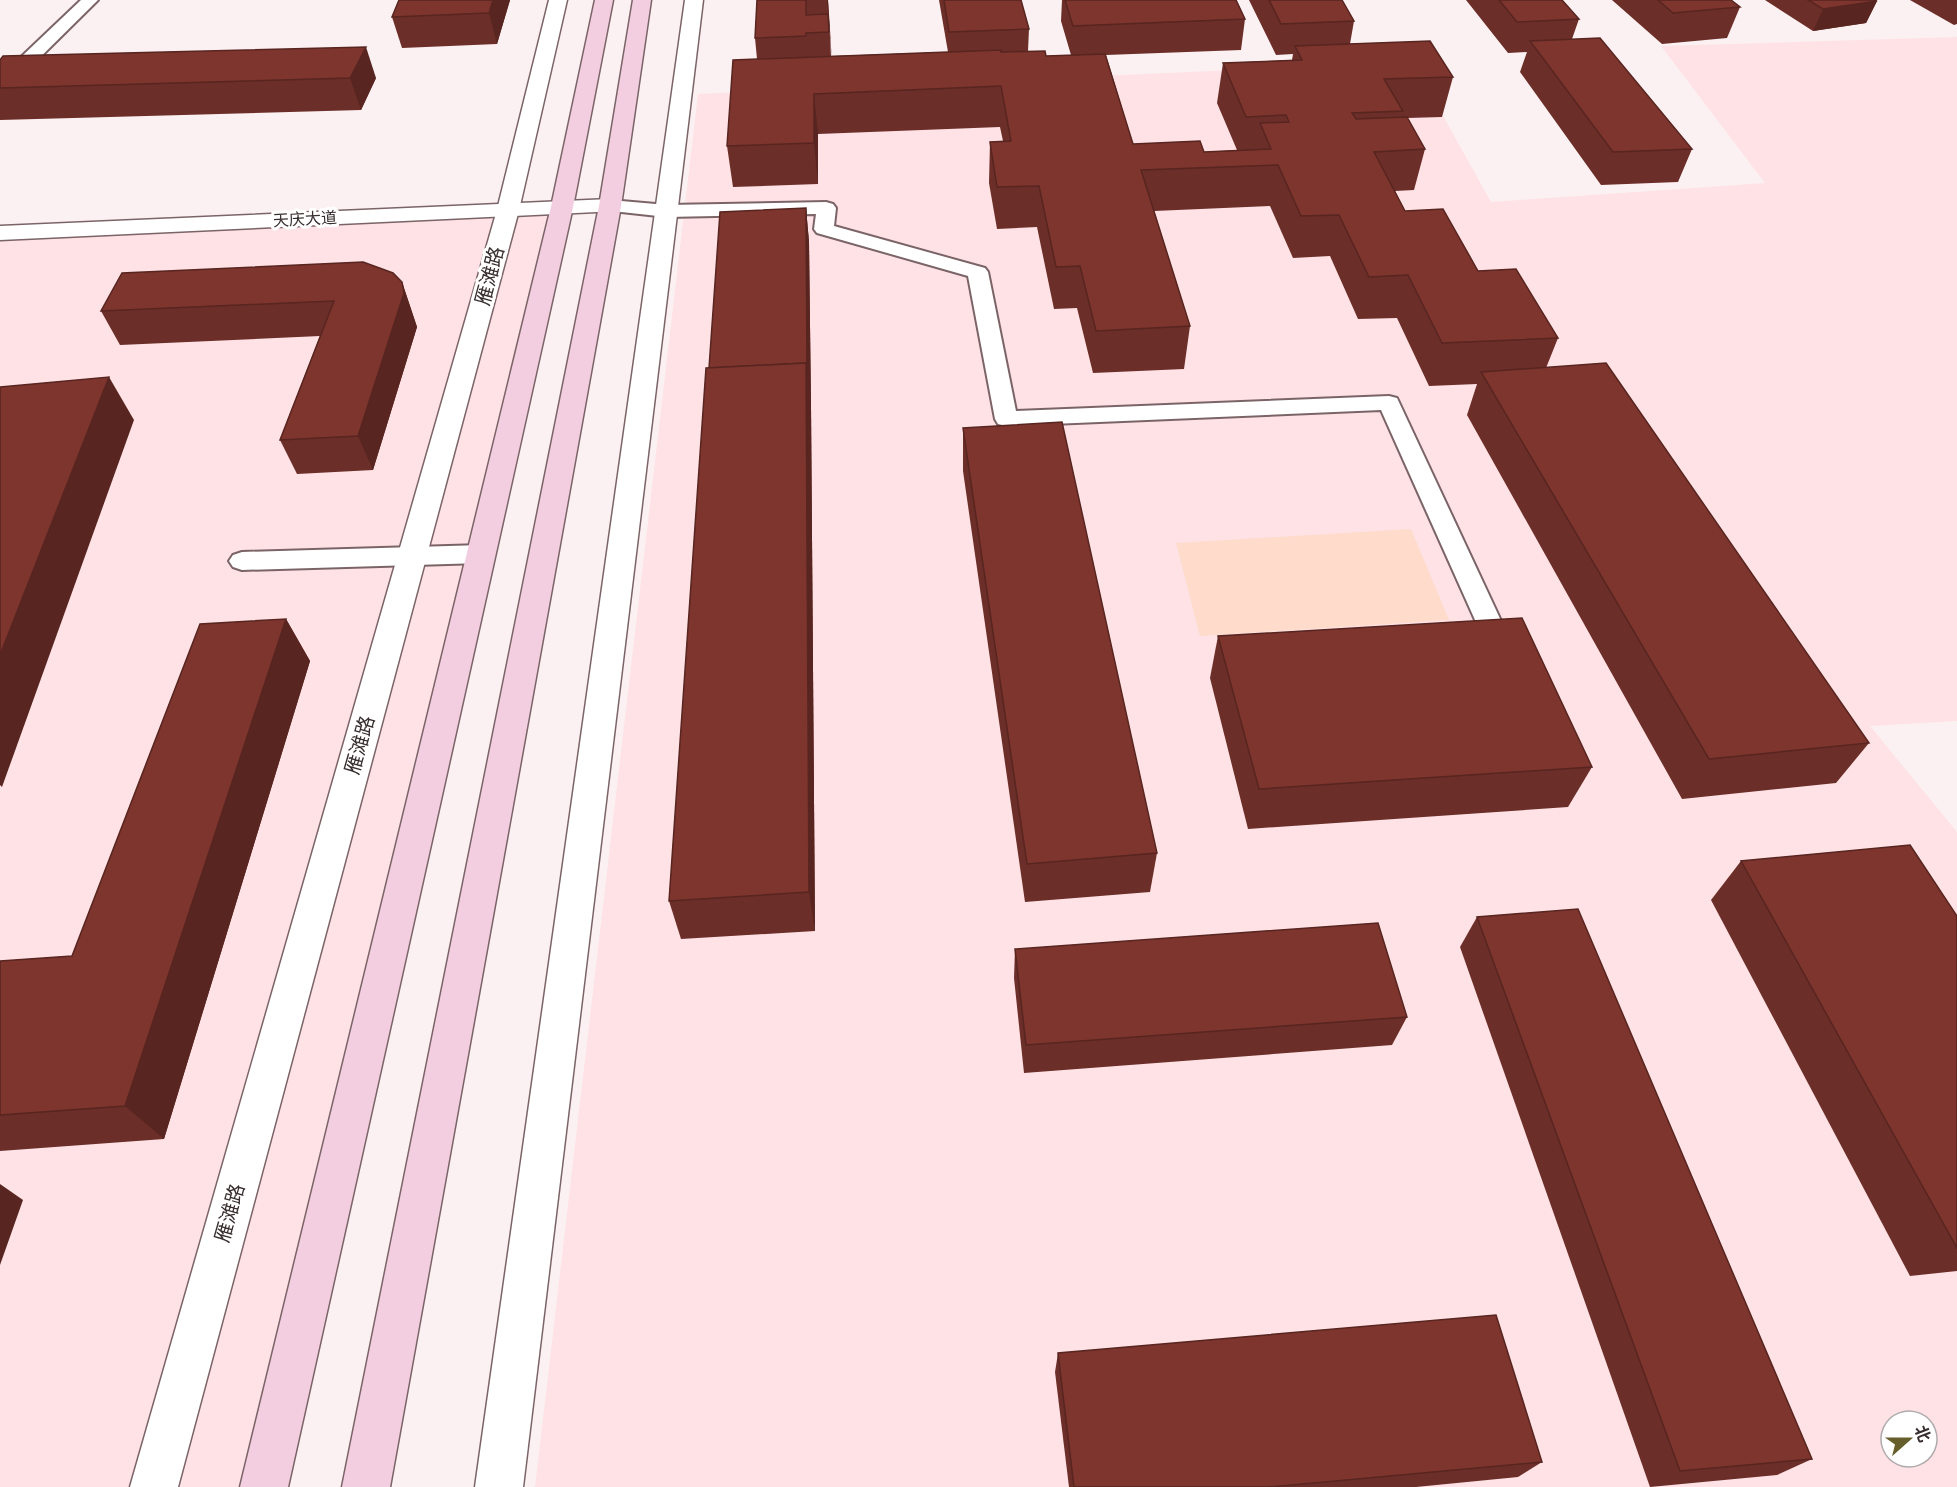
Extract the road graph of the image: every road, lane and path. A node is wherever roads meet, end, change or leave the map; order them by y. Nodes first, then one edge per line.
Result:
1 (90, 0) edge
2 (558, 0) edge
3 (604, 0) edge
4 (642, 0) edge
5 (694, 0) edge
6 (0, 87) edge
7 (610, 206) junction
8 (562, 207) junction
9 (508, 210) junction
10 (667, 211) junction
11 (0, 233) edge
12 (482, 554) junction
13 (412, 557) junction
14 (242, 561) dead end
15 (1497, 640) edge
16 (154, 1487) edge
17 (264, 1487) edge
18 (366, 1487) edge
19 (499, 1487) edge

1 - 6 lane
2 - 9 street, 雁滩路
3 - 8 main road
4 - 7 main road
5 - 10 street
7 - 8 street, 天庆大道
7 - 10 lane
7 - 18 main road
8 - 9 street, 天庆大道
8 - 12 main road
9 - 11 street, 天庆大道
9 - 13 street, 雁滩路
10 - 15 lane
10 - 19 street
12 - 13 lane
12 - 17 main road
13 - 14 lane
13 - 16 street, 雁滩路

